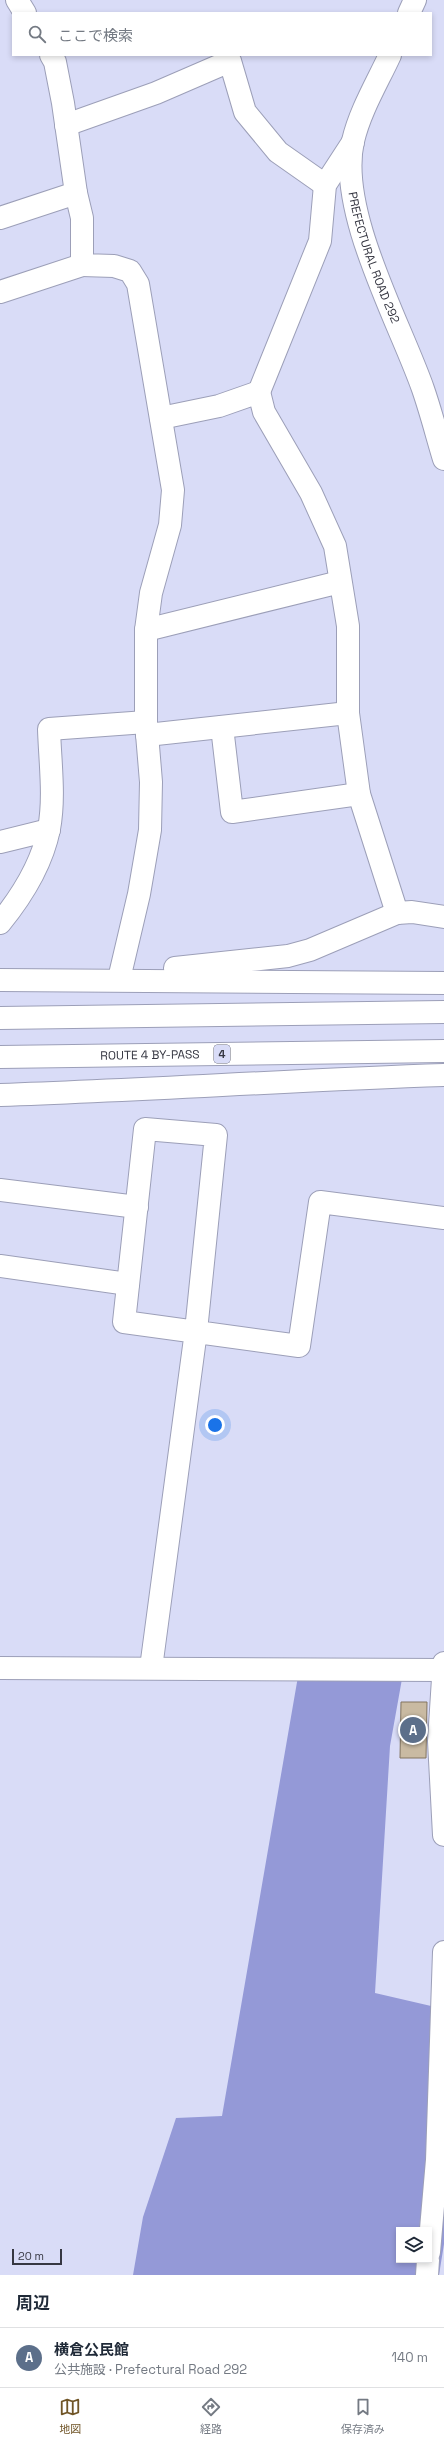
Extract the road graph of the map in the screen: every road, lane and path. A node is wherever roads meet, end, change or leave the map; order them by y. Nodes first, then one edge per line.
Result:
1 (17, 0) edge
2 (416, 0) edge
3 (24, 12) edge
4 (410, 12) edge
5 (52, 56) edge
6 (390, 56) edge
7 (66, 125) junction
8 (353, 142) junction
9 (325, 185) junction
10 (76, 193) junction
11 (0, 218) edge
12 (82, 265) junction
13 (0, 292) edge
14 (259, 392) junction
15 (161, 418) junction
16 (444, 459) edge
17 (340, 582) junction
18 (146, 630) junction
19 (348, 713) junction
20 (222, 727) junction
21 (146, 729) junction
22 (359, 794) junction
23 (49, 830) junction
24 (0, 842) edge
25 (397, 913) junction
26 (444, 918) edge
27 (0, 923) edge
28 (119, 979) junction
29 (151, 979) junction
30 (0, 980) edge
31 (444, 983) edge
32 (444, 1012) edge
33 (0, 1018) edge
34 (444, 1050) edge
35 (0, 1057) edge
36 (444, 1075) edge
37 (0, 1095) edge
38 (0, 1190) edge
39 (136, 1207) junction
40 (444, 1218) edge
41 (0, 1266) edge
42 (128, 1284) junction
43 (196, 1331) junction
44 (0, 1668) edge
45 (151, 1668) junction
46 (444, 1668) edge
47 (444, 1835) edge
48 (444, 1952) edge
49 (431, 2227) edge
50 (428, 2263) edge
51 (427, 2275) edge

1 - 3 main road
2 - 4 main road
5 - 7 main road
6 - 8 main road, PREFECTURAL ROAD 292
7 - 9 main road
7 - 10 main road
8 - 9 main road
8 - 16 main road, PREFECTURAL ROAD 292
9 - 14 main road
10 - 11 main road
10 - 12 main road
12 - 13 main road
12 - 15 main road
14 - 15 main road
14 - 17 main road
15 - 18 main road
17 - 18 main road
17 - 19 main road
18 - 21 main road
19 - 20 main road
19 - 22 main road
20 - 21 main road
20 - 22 main road
21 - 23 main road
21 - 28 main road
22 - 25 main road
23 - 24 main road
23 - 27 main road
25 - 26 main road
25 - 29 main road
28 - 29 main road
28 - 30 main road
29 - 31 main road
32 - 33 main road
34 - 35 main road, ROUTE 4 BY-PASS / 4
36 - 37 main road
38 - 39 main road
39 - 42 main road
39 - 43 main road
40 - 43 main road
41 - 42 main road
42 - 43 main road
43 - 45 main road
44 - 45 main road
45 - 46 main road
46 - 47 main road
48 - 49 main road
50 - 51 main road

